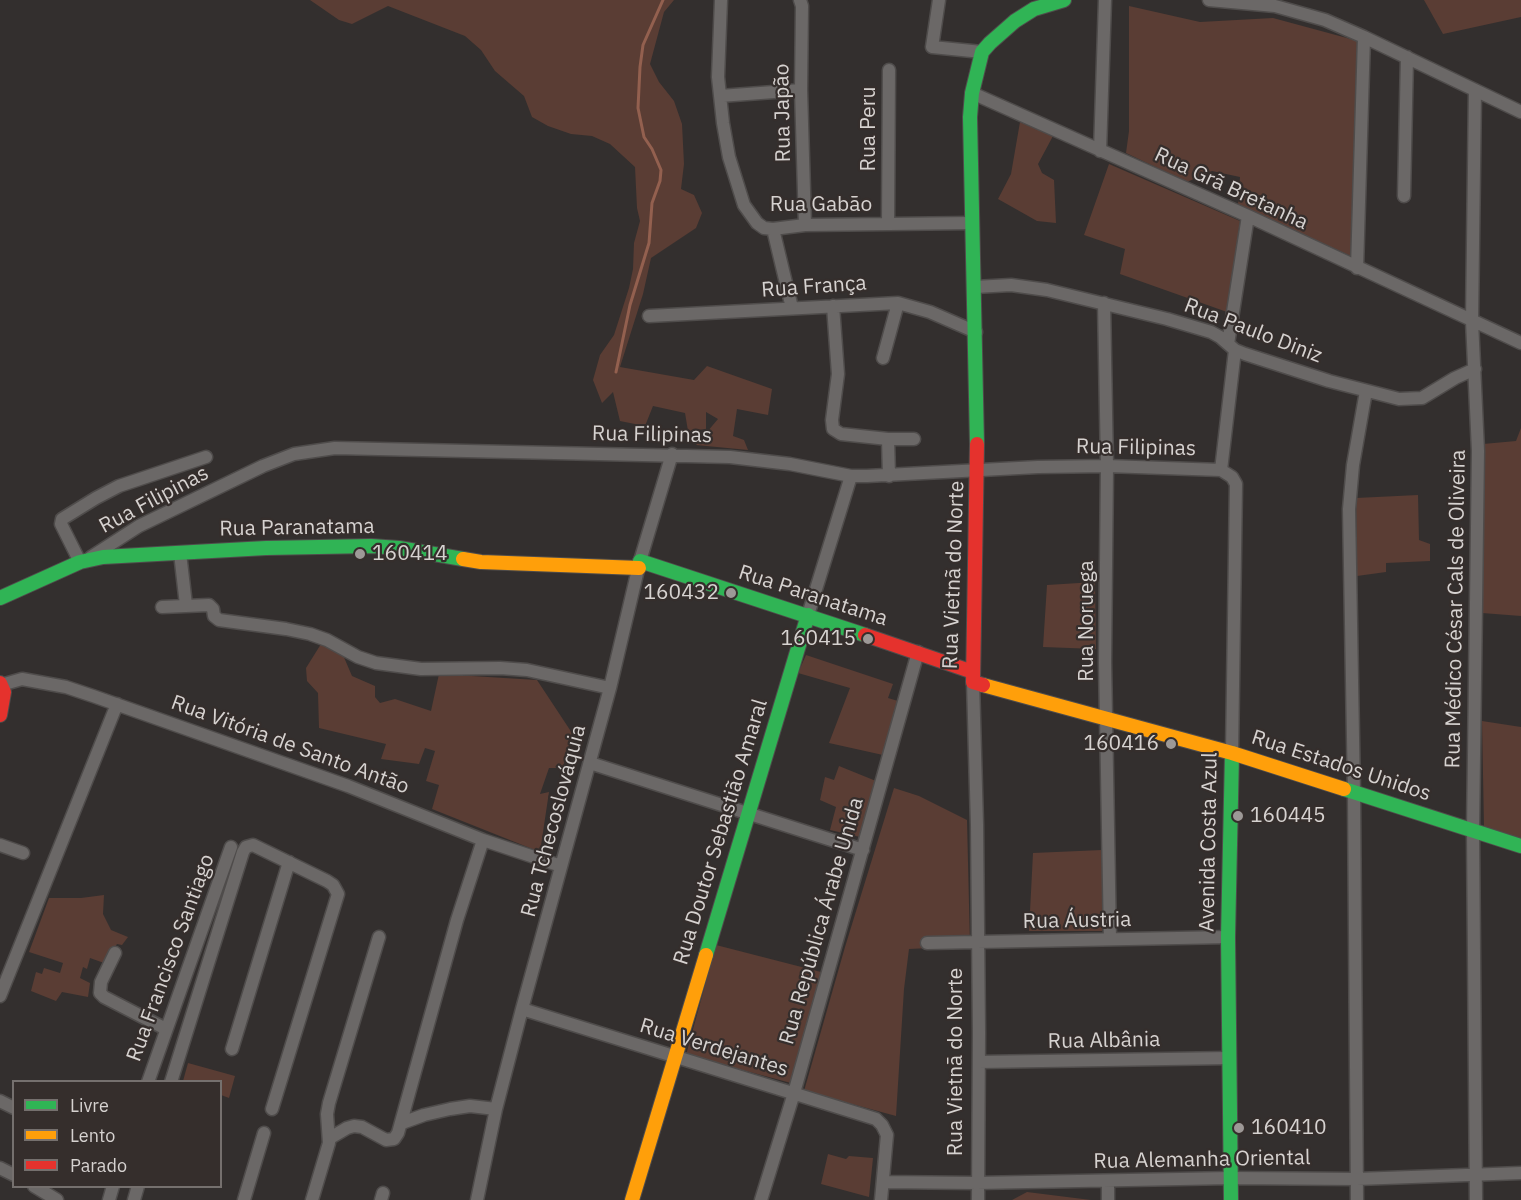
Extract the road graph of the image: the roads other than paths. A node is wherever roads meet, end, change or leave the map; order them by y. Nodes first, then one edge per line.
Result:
1 (721, 0) edge
2 (800, 0) edge
3 (939, 0) edge
4 (1064, 0) edge
5 (1105, 0) edge
6 (1209, 0) edge
7 (1364, 37) junction
8 (982, 52) junction
9 (1407, 57) junction
10 (889, 70) dead end
11 (801, 90) junction
12 (1475, 90) junction
13 (972, 93) junction
14 (720, 96) junction
15 (1521, 112) edge
16 (1100, 151) junction
17 (1404, 196) dead end
18 (1248, 216) junction
19 (972, 223) junction
20 (888, 224) junction
21 (805, 225) junction
22 (773, 229) junction
23 (1356, 268) junction
24 (975, 287) junction
25 (898, 303) junction
26 (1104, 303) junction
27 (833, 306) junction
28 (792, 308) junction
29 (649, 316) dead end
30 (1472, 321) junction
31 (976, 332) junction
32 (1521, 343) edge
33 (1231, 347) junction
34 (883, 358) dead end
35 (1474, 369) junction
36 (1366, 391) junction
37 (888, 439) junction
38 (914, 439) dead end
39 (672, 454) junction
40 (206, 457) dead end
41 (1107, 466) junction
42 (978, 469) junction
43 (1221, 470) junction
44 (851, 476) junction
45 (889, 477) junction
46 (1236, 484) joint
47 (180, 553) junction
48 (83, 561) junction
49 (639, 564) junction
50 (0, 598) edge
51 (186, 605) junction
52 (162, 607) dead end
53 (808, 615) junction
54 (918, 652) junction
55 (973, 677) junction
56 (1, 684) edge
57 (610, 688) junction
58 (117, 704) junction
59 (1, 712) edge
60 (1107, 719) junction
61 (1232, 753) junction
62 (590, 763) junction
63 (1354, 794) junction
64 (748, 814) junction
65 (1473, 831) junction
66 (483, 840) junction
67 (0, 845) edge
68 (1521, 846) edge
69 (231, 847) dead end
70 (863, 850) junction
71 (23, 854) dead end
72 (290, 862) junction
73 (561, 867) junction
74 (379, 937) dead end
75 (1228, 937) junction
76 (1110, 939) junction
77 (977, 942) junction
78 (927, 943) dead end
79 (115, 953) dead end
80 (0, 996) edge
81 (522, 1009) junction
82 (166, 1029) junction
83 (232, 1049) dead end
84 (676, 1058) junction
85 (1229, 1058) junction
86 (979, 1062) junction
87 (149, 1080) edge
88 (172, 1080) edge
89 (794, 1093) junction
90 (272, 1109) dead end
91 (496, 1109) junction
92 (402, 1123) junction
93 (264, 1133) dead end
94 (330, 1138) junction
95 (1521, 1173) edge
96 (1476, 1174) junction
97 (1230, 1178) junction
98 (1356, 1179) junction
99 (1108, 1181) junction
100 (883, 1182) junction
101 (976, 1183) junction
102 (37, 1188) edge
103 (57, 1200) edge
104 (244, 1200) edge
105 (312, 1200) edge
106 (477, 1200) edge
107 (632, 1200) edge
108 (761, 1200) edge
109 (880, 1200) edge
110 (978, 1200) edge
111 (1108, 1200) edge
112 (1231, 1200) edge
113 (1357, 1200) edge
114 (1476, 1200) edge

1 - 14 street, Rua Gabão
2 - 11 street, Rua Japão
3 - 8 street
4 - 8 street
5 - 16 street
6 - 7 street
7 - 9 street
7 - 23 street
8 - 13 street, Rua Vietnã do Norte
9 - 12 street
9 - 17 street
10 - 20 street, Rua Peru
11 - 14 street
11 - 21 street, Rua Japão
12 - 15 street
12 - 30 street, Rua Médico César Cals de Oliveira
13 - 16 street, Rua Grã Bretanha
13 - 19 street, Rua Vietnã do Norte
14 - 22 street, Rua Gabão
16 - 18 street, Rua Grã Bretanha
18 - 23 street, Rua Grã Bretanha
18 - 33 street
19 - 20 street, Rua Gabão
19 - 24 street, Rua Vietnã do Norte
20 - 21 street, Rua Gabão
21 - 22 street, Rua Gabão
22 - 28 street
23 - 30 street, Rua Grã Bretanha
24 - 26 street, Rua Paulo Diniz
24 - 31 street, Rua Vietnã do Norte
25 - 27 street, Rua França
25 - 31 street, Rua França
25 - 34 street
26 - 33 street, Rua Paulo Diniz
26 - 41 street, Rua Noruega
27 - 28 street, Rua França
27 - 37 street
28 - 29 street, Rua França
30 - 32 street, Rua Grã Bretanha
30 - 35 street, Rua Médico César Cals de Oliveira
31 - 42 street, Rua Vietnã do Norte
33 - 36 street, Rua Paulo Diniz
33 - 43 street
35 - 36 street, Rua Paulo Diniz
35 - 65 street, Rua Médico César Cals de Oliveira
36 - 63 street
37 - 38 street
37 - 45 street
39 - 44 street, Rua Filipinas
39 - 48 street, Rua Filipinas
39 - 49 street, Rua Tchecoslováquia
40 - 48 street
41 - 42 street, Rua Filipinas
41 - 43 street, Rua Filipinas
41 - 60 street, Rua Noruega
42 - 45 street, Rua Filipinas
42 - 55 street, Rua Vietnã do Norte
43 - 46 street, Rua Filipinas
44 - 45 street, Rua Filipinas
44 - 53 street, Rua Doutor Sebastião Amaral
46 - 61 street, Avenida Costa Azul
47 - 48 street, Rua Paranatama
47 - 49 street, Rua Paranatama
47 - 51 street
48 - 50 street, Rua Paranatama
49 - 53 street, Rua Paranatama
49 - 57 street, Rua Tchecoslováquia
51 - 52 street
51 - 57 street
53 - 54 street, Rua Paranatama
53 - 64 street, Rua Doutor Sebastião Amaral
54 - 55 street, Rua Paranatama
54 - 70 street, Rua República Árabe Unida
55 - 60 street, Rua Estados Unidos
55 - 77 street, Rua Vietnã do Norte
56 - 58 street, Rua Vitória de Santo Antão
56 - 59 street, Rua Vitória de Santo Antão
57 - 62 street, Rua Tchecoslováquia
58 - 66 street, Rua Vitória de Santo Antão
58 - 80 street
60 - 61 street, Rua Estados Unidos
60 - 76 street, Rua Noruega
61 - 63 street, Rua Estados Unidos
61 - 75 street, Avenida Costa Azul
62 - 64 street
62 - 73 street, Rua Tchecoslováquia
63 - 65 street, Rua Estados Unidos
63 - 98 street
64 - 70 street
64 - 84 street, Rua Doutor Sebastião Amaral
65 - 68 street, Rua Estados Unidos
65 - 96 street, Rua Médico César Cals de Oliveira
66 - 73 street, Rua Vitória de Santo Antão
66 - 92 street
67 - 71 street
69 - 82 street, Rua Francisco Santiago
70 - 89 street, Rua República Árabe Unida
72 - 83 street
72 - 88 street
72 - 90 street
73 - 81 street, Rua Tchecoslováquia
74 - 94 street
75 - 76 street, Rua Áustria
75 - 85 street, Avenida Costa Azul
76 - 77 street, Rua Áustria
77 - 78 street, Rua Áustria
77 - 86 street, Rua Vietnã do Norte
79 - 82 street
81 - 84 street, Rua Verdejantes
81 - 91 street, Rua Tchecoslováquia
82 - 87 street, Rua Francisco Santiago
84 - 89 street, Rua Verdejantes
84 - 107 street, Rua Doutor Sebastião Amaral
85 - 86 street, Rua Albânia
85 - 97 street, Avenida Costa Azul
86 - 101 street, Rua Vietnã do Norte
89 - 100 street, Rua Verdejantes
89 - 108 street, Rua República Árabe Unida
91 - 92 street
91 - 106 street, Rua Tchecoslováquia
92 - 94 street
93 - 104 street
94 - 105 street
95 - 96 street, Rua Alemanha Oriental
96 - 98 street, Rua Alemanha Oriental
96 - 114 street, Rua Médico César Cals de Oliveira
97 - 98 street, Rua Alemanha Oriental
97 - 99 street, Rua Alemanha Oriental
97 - 112 street, Avenida Costa Azul
98 - 113 street
99 - 101 street, Rua Alemanha Oriental
99 - 111 street
100 - 101 street, Rua Alemanha Oriental
100 - 109 street
101 - 110 street, Rua Vietnã do Norte
102 - 103 street

